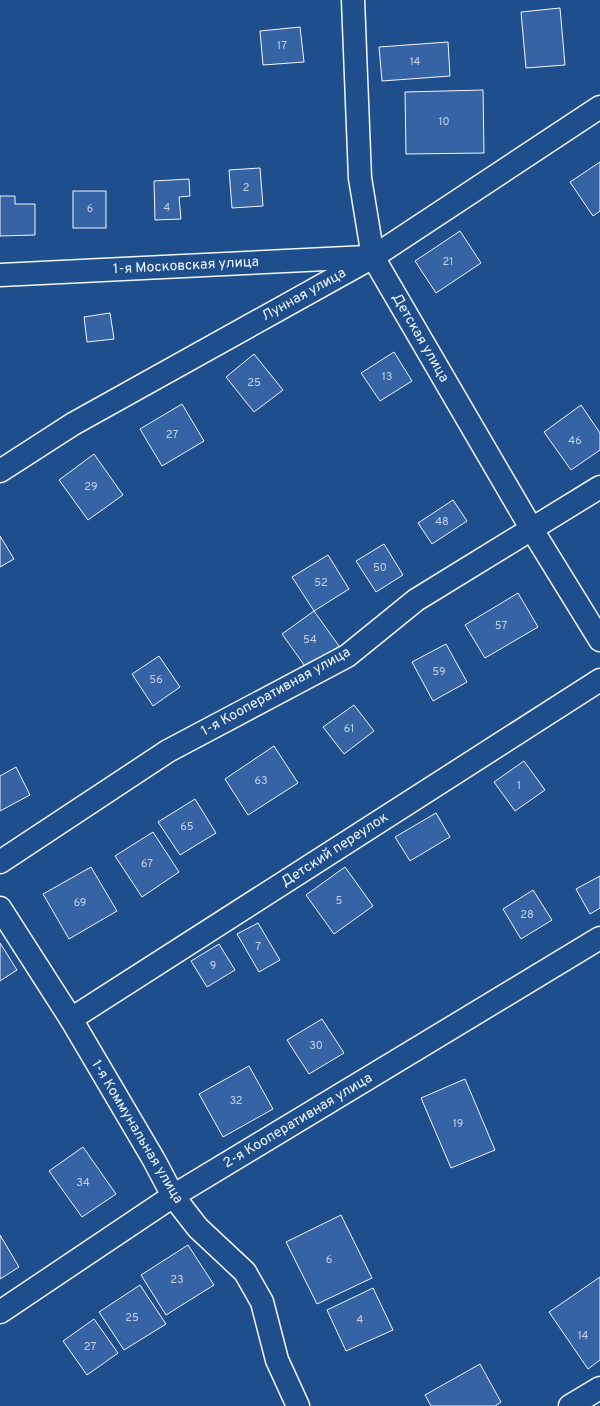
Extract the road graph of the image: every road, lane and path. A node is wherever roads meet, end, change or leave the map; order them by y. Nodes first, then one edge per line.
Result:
1 (352, 0) edge
2 (600, 107) edge
3 (373, 257) junction
4 (0, 275) edge
5 (0, 471) edge
6 (600, 486) edge
7 (531, 528) junction
8 (600, 640) edge
9 (600, 680) edge
10 (0, 862) edge
11 (0, 908) edge
12 (600, 938) edge
13 (70, 1019) junction
14 (173, 1196) junction
15 (0, 1312) edge
16 (600, 1388) edge
17 (298, 1406) edge
18 (570, 1406) edge

1 - 3 street, Детская улица
2 - 3 street, Лунная улица
3 - 4 street, 1-я Московская улица
3 - 5 street, Лунная улица
3 - 7 street, Детская улица
6 - 7 street, 1-я Кооперативная улица
7 - 8 street, Детская улица
7 - 10 street, 1-я Кооперативная улица
9 - 13 street, Детский переулок
11 - 13 street, 1-я Коммунальная улица
12 - 14 street, 2-я Кооперативная улица
13 - 14 street, 1-я Коммунальная улица
14 - 15 street, 2-я Кооперативная улица
14 - 17 street, 1-я Коммунальная улица
16 - 18 street

